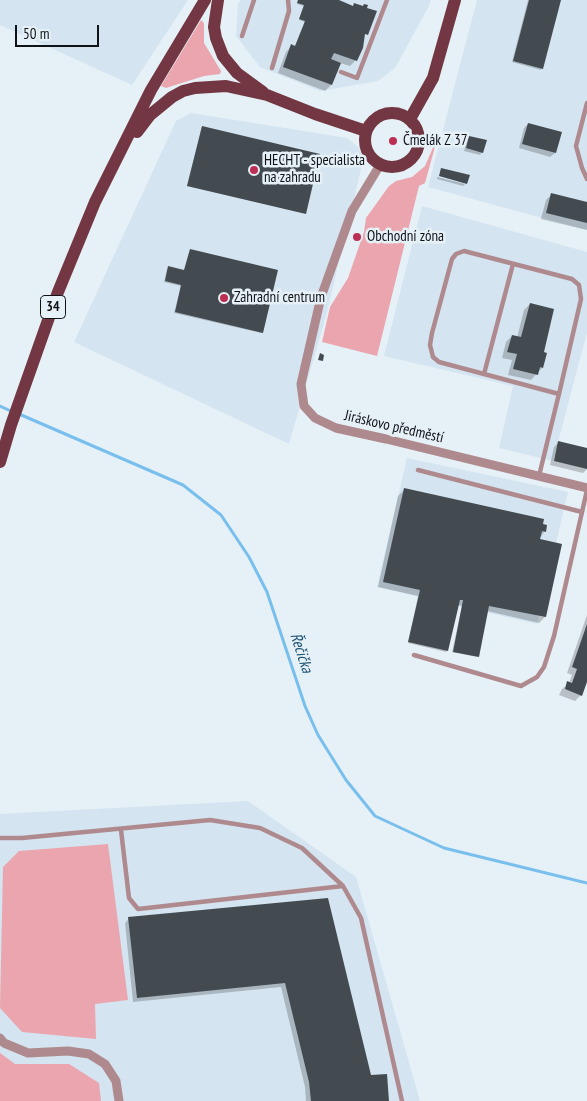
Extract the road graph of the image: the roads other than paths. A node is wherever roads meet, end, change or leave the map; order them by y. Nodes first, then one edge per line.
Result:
1 (205, 0) edge
2 (218, 0) edge
3 (254, 0) edge
4 (288, 0) edge
5 (387, 0) edge
6 (455, 0) edge
7 (242, 36) dead end
8 (272, 68) dead end
9 (341, 72) dead end
10 (267, 94) junction
11 (587, 103) edge
12 (410, 119) junction
13 (366, 131) junction
14 (115, 162) junction
15 (380, 165) junction
16 (587, 179) edge
17 (513, 264) junction
18 (484, 374) junction
19 (559, 394) junction
20 (0, 462) edge
21 (418, 470) dead end
22 (540, 476) junction
23 (587, 489) edge
24 (582, 512) junction
25 (414, 655) dead end
26 (121, 830) junction
27 (0, 838) edge
28 (344, 886) junction
29 (0, 1038) edge
30 (118, 1101) edge
31 (402, 1101) edge

1 - 14 main road, 34
2 - 10 main road
3 - 7 lane
4 - 8 lane
5 - 9 lane
6 - 12 main road
10 - 13 main road
10 - 14 main road
11 - 16 lane
12 - 13 main road
12 - 15 main road
13 - 15 main road
14 - 20 main road, 34
15 - 22 street, Jiráskovo předměstí
17 - 18 lane
17 - 18 lane
17 - 19 lane
18 - 19 lane
19 - 22 lane
21 - 24 lane
22 - 23 street, Jiráskovo předměstí
23 - 24 lane
24 - 25 lane
26 - 27 lane
26 - 28 lane
26 - 28 lane
28 - 31 lane
29 - 30 street

